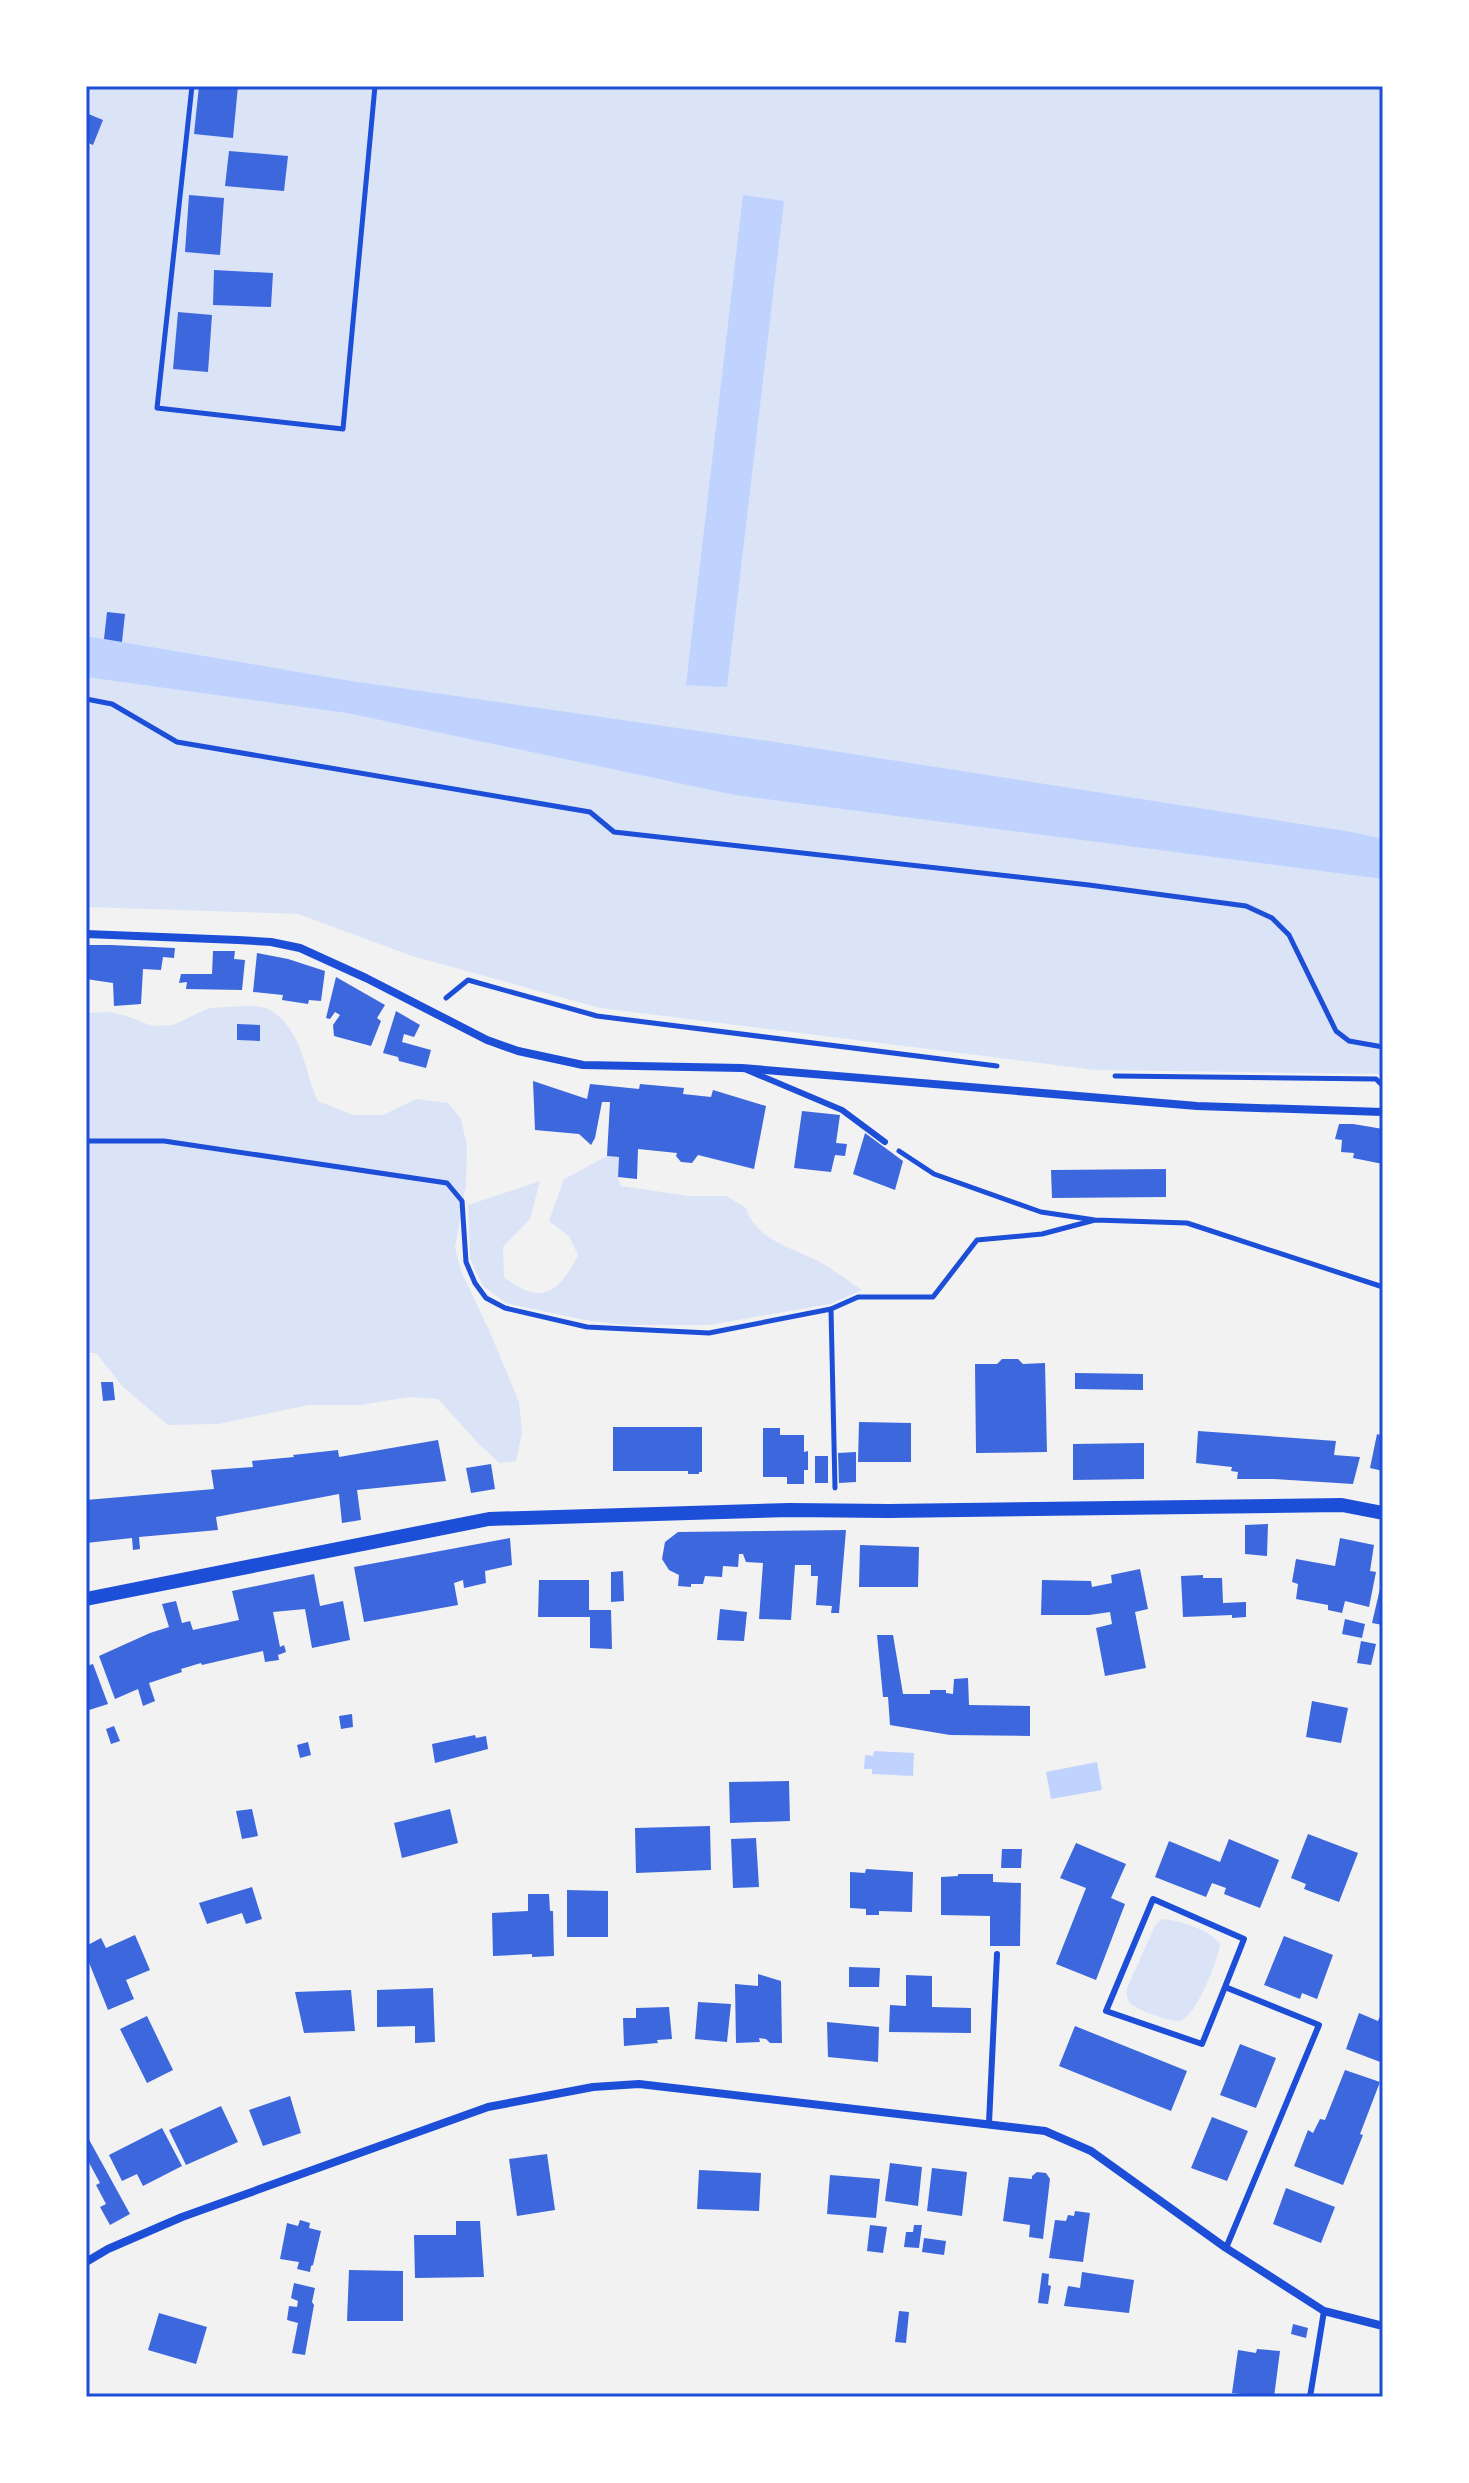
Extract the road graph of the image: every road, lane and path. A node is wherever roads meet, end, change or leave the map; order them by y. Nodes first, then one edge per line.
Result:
1 (192, 86) edge
2 (375, 86) edge
3 (86, 699) edge
4 (86, 934) edge
5 (430, 1011) junction
6 (1383, 1047) edge
7 (1001, 1066) dead end
8 (742, 1068) junction
9 (1108, 1076) dead end
10 (1383, 1086) edge
11 (1383, 1112) edge
12 (86, 1141) edge
13 (885, 1142) joint
14 (1095, 1220) junction
15 (1383, 1287) edge
16 (831, 1309) junction
17 (836, 1510) junction
18 (1383, 1513) edge
19 (86, 1599) edge
20 (997, 1954) dead end
21 (1225, 1987) junction
22 (989, 2123) junction
23 (1226, 2248) junction
24 (86, 2262) edge
25 (1324, 2311) junction
26 (1383, 2326) edge
27 (1310, 2397) edge

1 - 2 path
3 - 6 path
4 - 5 street
5 - 7 path
5 - 8 street
8 - 11 street
8 - 13 lane
9 - 10 path
12 - 16 path
13 - 14 path
14 - 15 path
14 - 16 path
16 - 17 path
17 - 18 street
17 - 19 street
20 - 22 lane
21 - 21 lane
21 - 23 lane
22 - 23 street
22 - 24 street
23 - 25 street
25 - 26 street
25 - 27 lane

